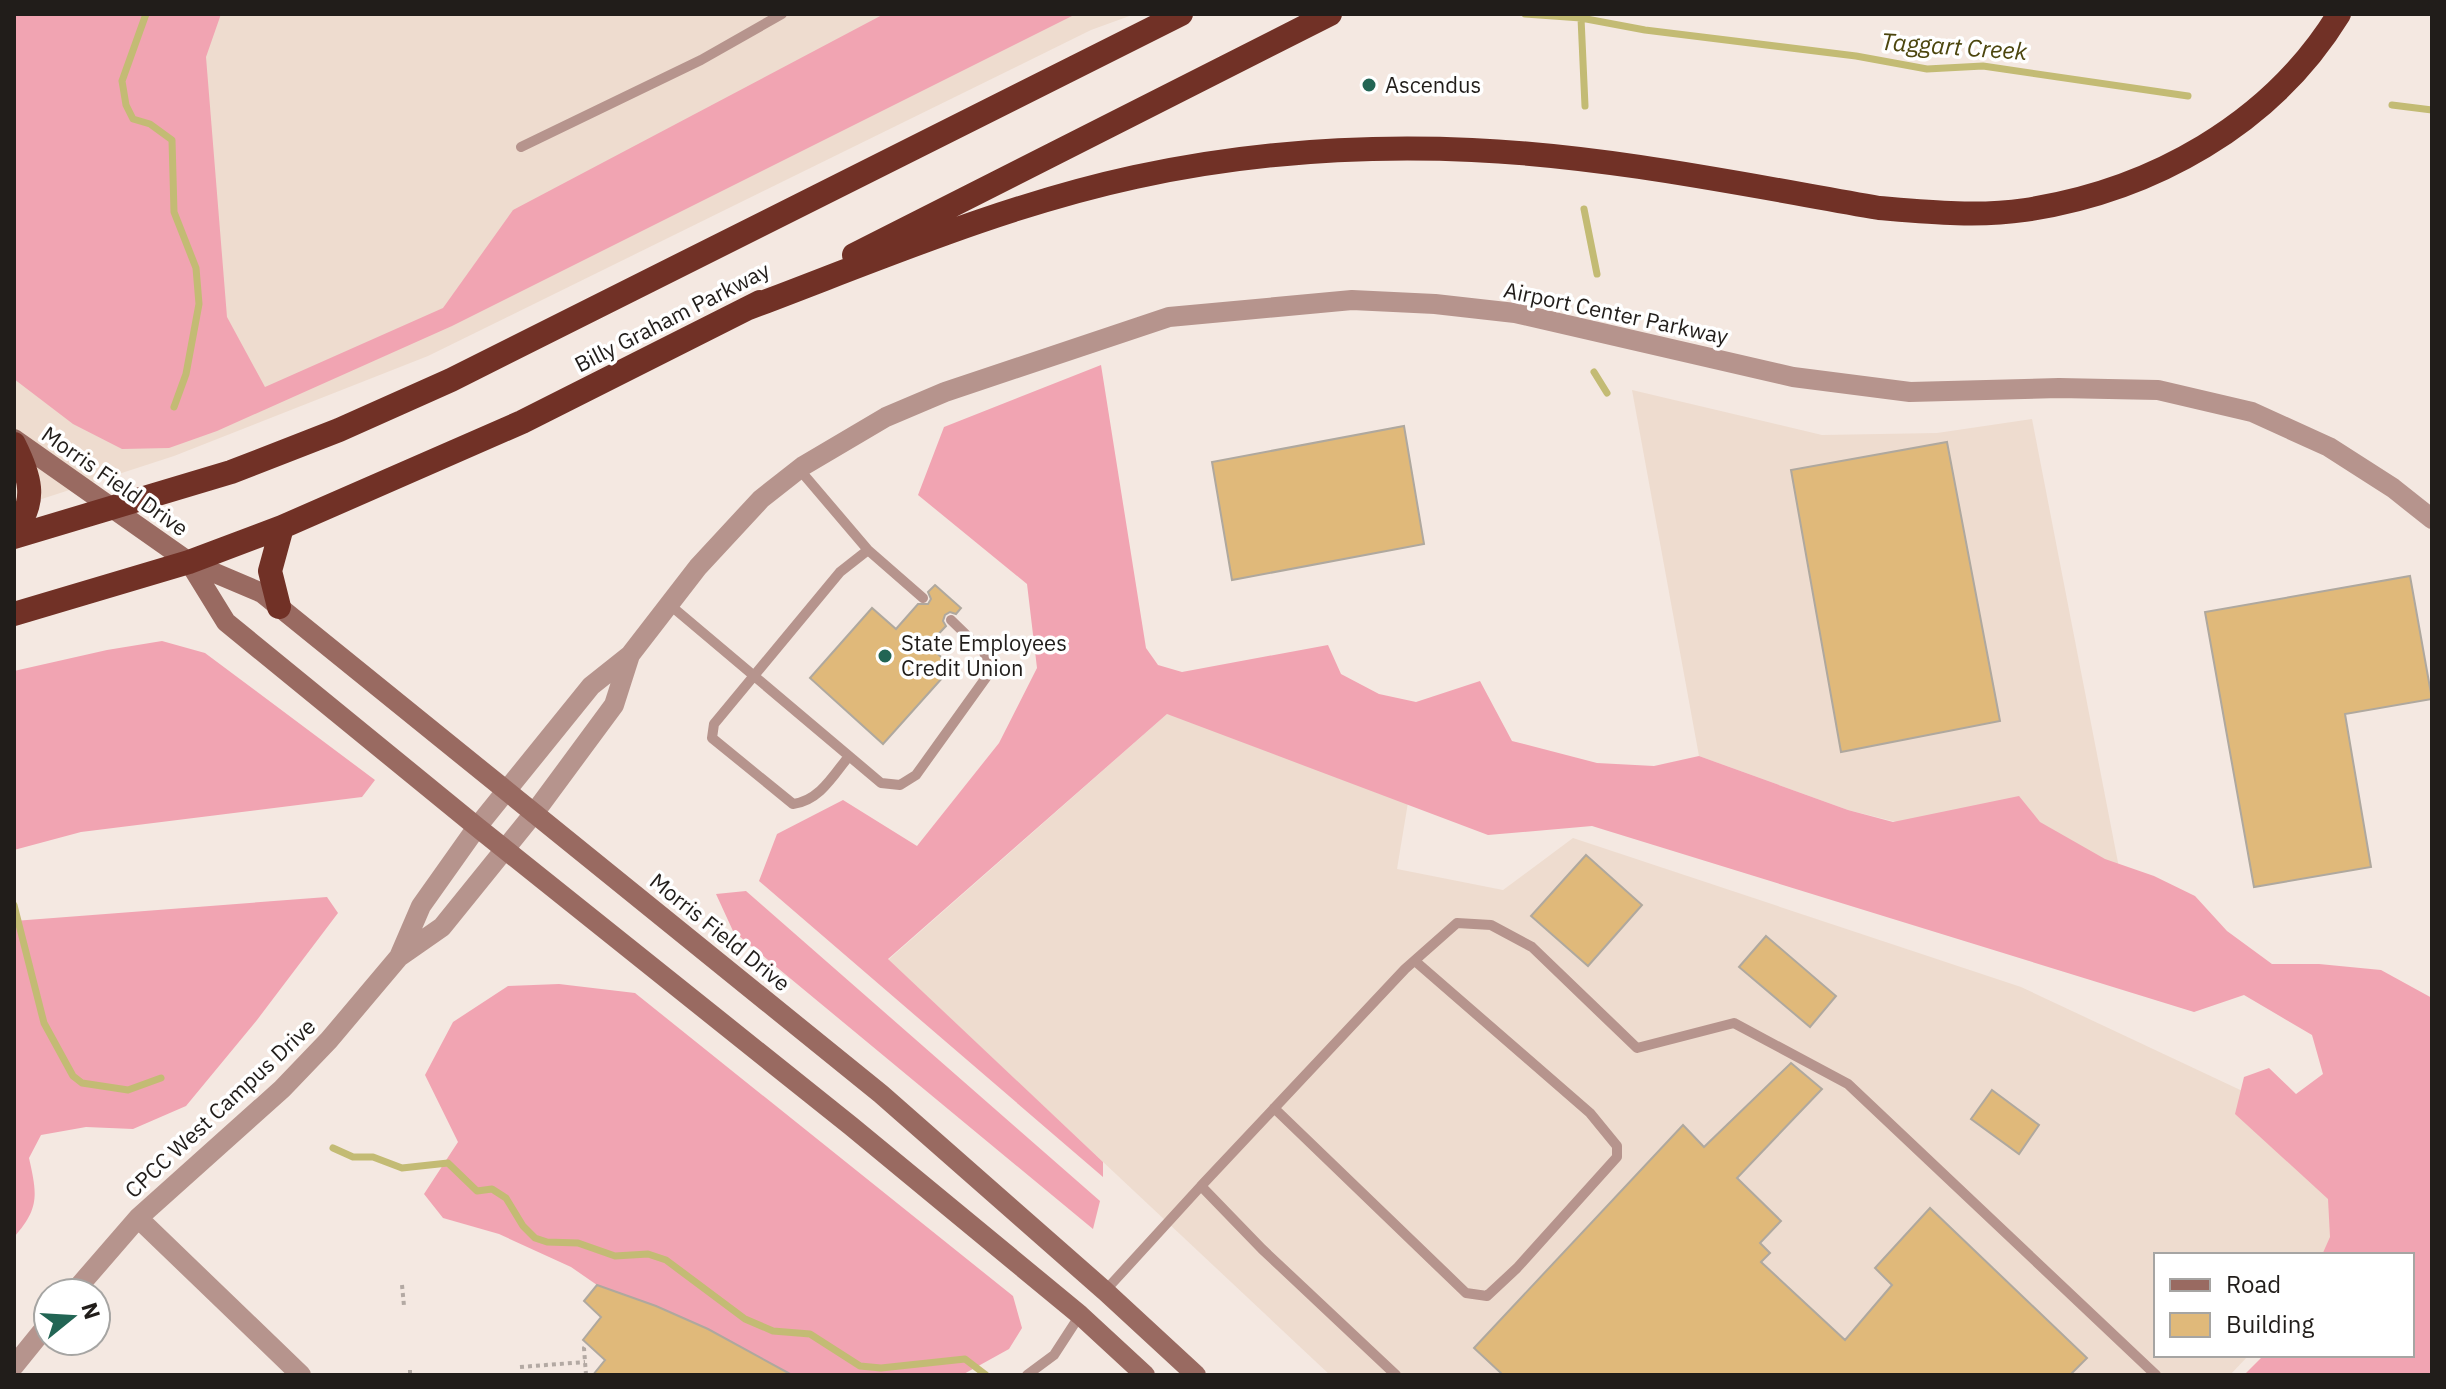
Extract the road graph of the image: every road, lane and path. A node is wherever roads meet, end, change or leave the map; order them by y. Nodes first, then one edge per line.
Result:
1 (782, 14) edge
2 (1165, 14) edge
3 (1181, 14) edge
4 (1330, 14) edge
5 (2339, 14) edge
6 (1087, 60) junction
7 (521, 147) dead end
8 (746, 309) junction
9 (14, 442) edge
10 (799, 469) junction
11 (112, 509) junction
12 (2432, 519) edge
13 (282, 527) junction
14 (14, 529) edge
15 (14, 537) edge
16 (868, 550) junction
17 (189, 562) junction
18 (923, 598) dead end
19 (670, 605) junction
20 (279, 607) junction
21 (14, 614) edge
22 (951, 620) dead end
23 (630, 655) junction
24 (755, 676) junction
25 (849, 756) junction
26 (508, 790) junction
27 (535, 812) junction
28 (477, 827) junction
29 (506, 850) junction
30 (399, 957) junction
31 (1415, 961) junction
32 (1274, 1108) junction
33 (1201, 1186) junction
34 (138, 1218) junction
35 (87, 1277) edge
36 (402, 1285) dead end
37 (1105, 1291) junction
38 (404, 1306) dead end
39 (1080, 1315) junction
40 (32, 1344) edge
41 (587, 1344) dead end
42 (585, 1362) junction
43 (14, 1366) edge
44 (520, 1367) dead end
45 (301, 1375) edge
46 (586, 1375) edge
47 (1027, 1375) edge
48 (1145, 1375) edge
49 (1196, 1375) edge
50 (1396, 1375) edge
51 (2156, 1375) edge

1 - 7 lane
2 - 6 highway
3 - 6 highway, Billy Graham Parkway
4 - 8 highway, Billy Graham Parkway
5 - 8 highway
6 - 11 highway, Billy Graham Parkway
8 - 13 highway, Billy Graham Parkway
9 - 11 street, Morris Field Drive
9 - 14 highway
10 - 12 street, Airport Center Parkway
10 - 16 lane
10 - 19 street, Airport Center Parkway
11 - 15 highway, Billy Graham Parkway
11 - 17 street, Morris Field Drive
13 - 17 highway, Billy Graham Parkway
13 - 20 highway
16 - 18 lane
16 - 24 lane
17 - 20 street, Morris Field Drive
17 - 21 highway, Billy Graham Parkway
17 - 28 street, Morris Field Drive
19 - 23 street, Airport Center Parkway
19 - 24 lane
20 - 26 street, Morris Field Drive
22 - 25 lane
23 - 26 street, Airport Center Parkway
23 - 27 street, Airport Center Parkway
24 - 25 lane
24 - 25 lane
26 - 27 street, Morris Field Drive
26 - 28 street, Airport Center Parkway
27 - 29 street, CPCC West Campus Drive
27 - 37 street, Morris Field Drive
28 - 29 street, Morris Field Drive
28 - 30 street, CPCC West Campus Drive
29 - 30 street, CPCC West Campus Drive
29 - 39 street, Morris Field Drive
30 - 34 street, CPCC West Campus Drive
31 - 32 lane
31 - 32 lane
31 - 51 lane
32 - 33 lane
33 - 37 lane
33 - 50 lane
34 - 35 street, CPCC West Campus Drive
34 - 45 street
36 - 38 path
37 - 39 street
37 - 49 street, Morris Field Drive
39 - 47 lane
39 - 48 street, Morris Field Drive
40 - 43 street
41 - 42 path
42 - 44 path
42 - 46 path

